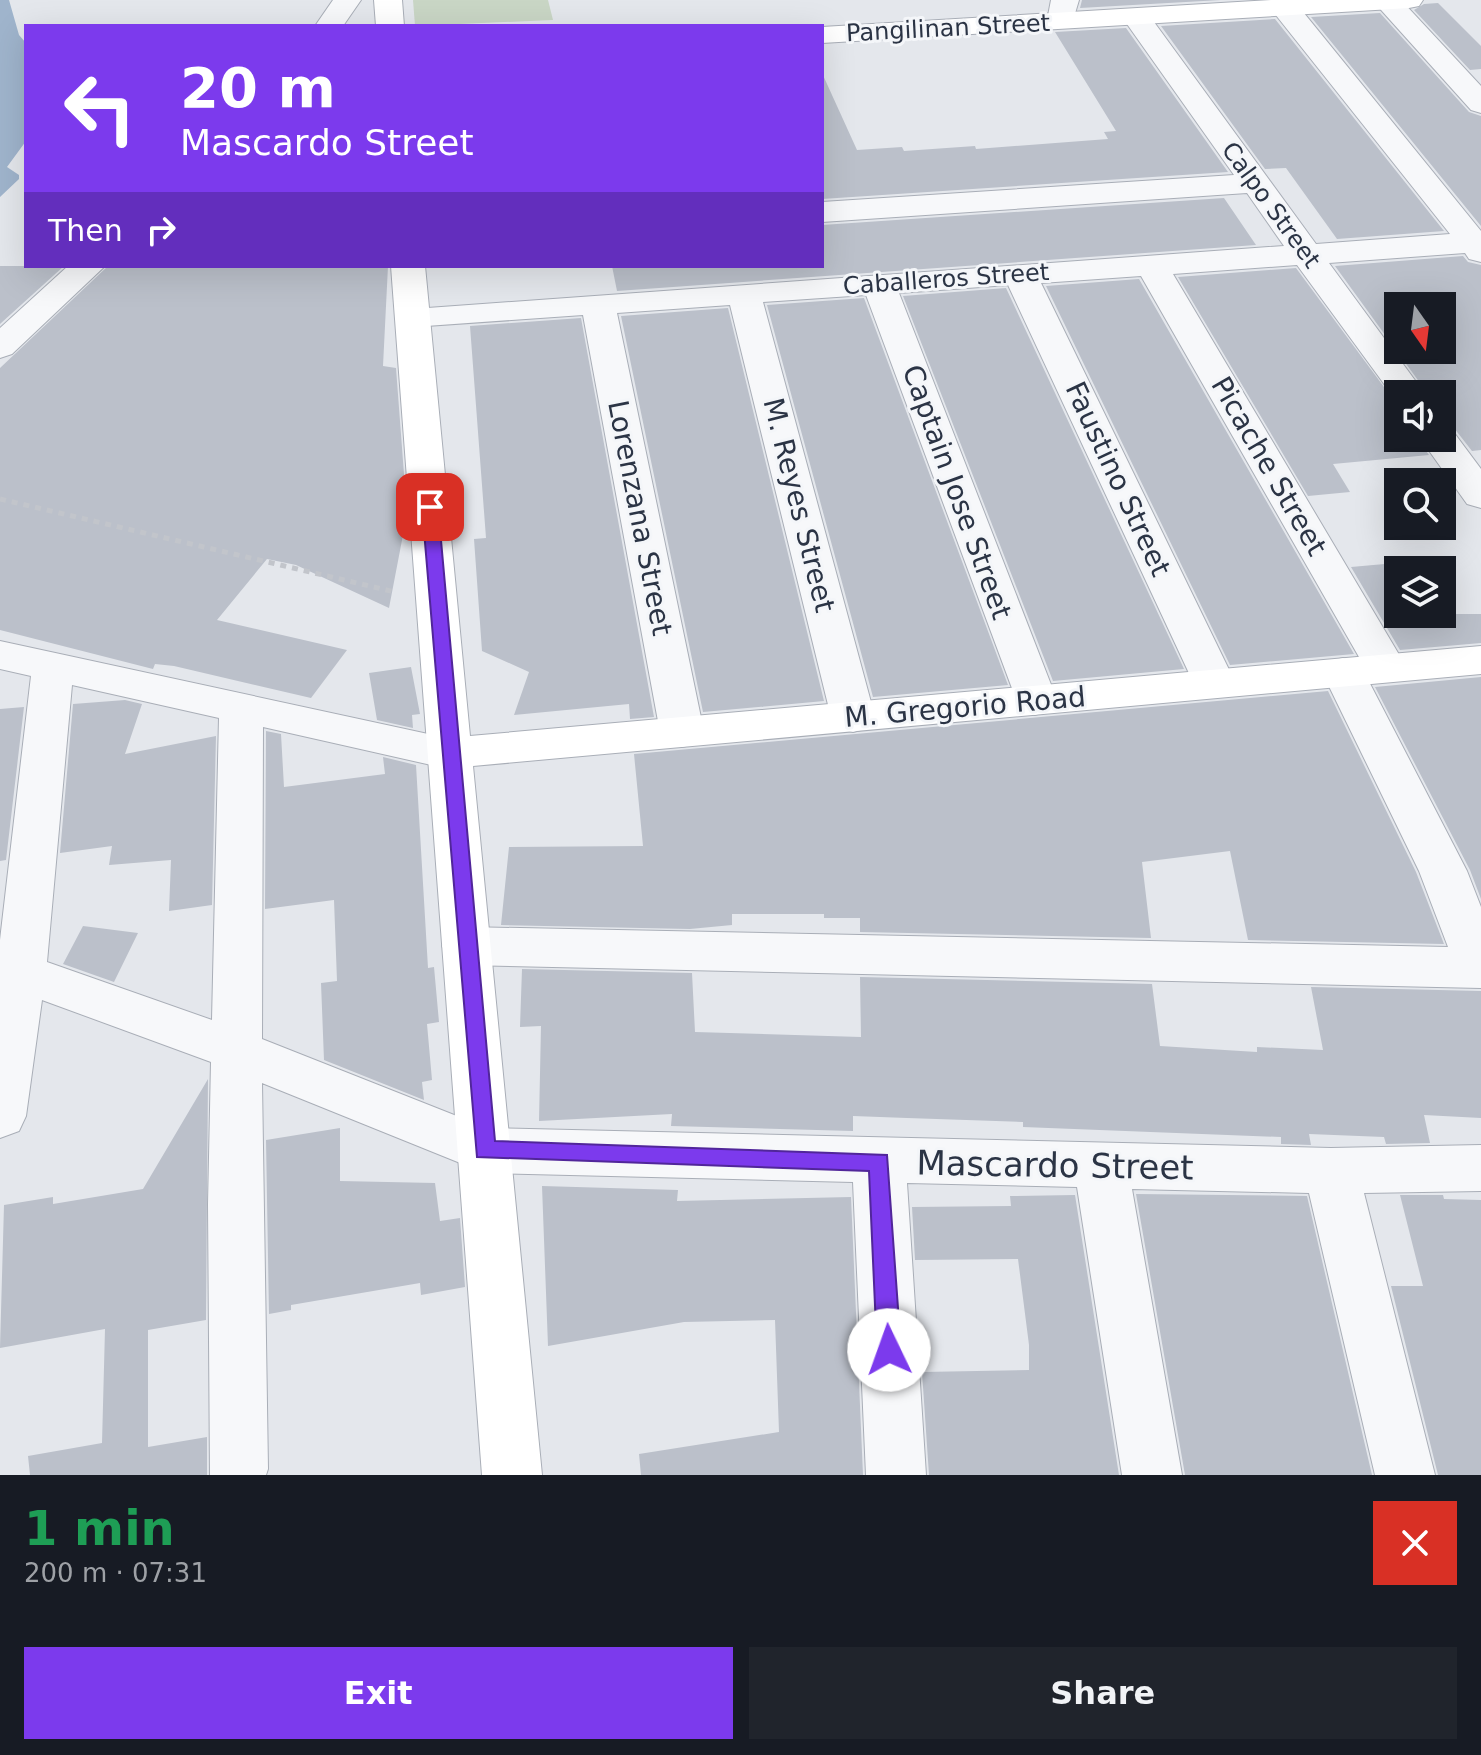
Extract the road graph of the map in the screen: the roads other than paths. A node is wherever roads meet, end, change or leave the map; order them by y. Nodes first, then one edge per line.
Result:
1 (347, 0) edge
2 (388, 0) edge
3 (1398, 1) edge
4 (1285, 8) junction
5 (1063, 11) edge
6 (1136, 17) junction
7 (330, 24) edge
8 (390, 24) edge
9 (824, 35) edge
10 (1481, 104) edge
11 (1255, 183) junction
12 (824, 212) edge
13 (1478, 245) edge
14 (1306, 254) junction
15 (1151, 265) junction
16 (86, 268) edge
17 (408, 268) edge
18 (1020, 274) junction
19 (879, 284) junction
20 (744, 293) junction
21 (598, 304) junction
22 (412, 317) junction
23 (0, 347) edge
24 (1397, 380) edge
25 (1449, 452) edge
26 (1481, 496) edge
27 (0, 655) edge
28 (1481, 660) edge
29 (53, 666) junction
30 (1364, 670) junction
31 (1215, 684) junction
32 (1035, 700) junction
33 (241, 706) junction
34 (853, 717) junction
35 (682, 732) junction
36 (449, 753) junction
37 (466, 946) junction
38 (1481, 967) edge
39 (11, 968) edge
40 (236, 1050) junction
41 (0, 1116) edge
42 (485, 1150) junction
43 (879, 1162) junction
44 (1101, 1166) junction
45 (1481, 1168) edge
46 (1331, 1171) junction
47 (238, 1469) dead end
48 (512, 1475) edge
49 (896, 1475) edge
50 (1152, 1475) edge
51 (1405, 1475) edge

1 - 7 street
2 - 8 main road
3 - 4 main road, Pangilinan Street
3 - 10 street
4 - 6 main road, Pangilinan Street
4 - 13 street
5 - 6 main road, Pangilinan Street
5 - 9 main road, Pangilinan Street
6 - 11 street, Calpo Street
11 - 12 street
11 - 14 street, Calpo Street
13 - 14 street, Caballeros Street
14 - 15 street, Caballeros Street
14 - 24 street, Calpo Street
15 - 18 street, Caballeros Street
15 - 30 street, Picache Street
16 - 23 street
17 - 22 main road
18 - 19 street, Caballeros Street
18 - 31 street, Faustino Street
19 - 20 street, Caballeros Street
19 - 32 street, Captain Jose Street
20 - 21 street, Caballeros Street
20 - 34 street, M. Reyes Street
21 - 22 street, Caballeros Street
21 - 35 street, Lorenzana Street
22 - 36 main road
25 - 26 street
27 - 29 street
28 - 30 main road, M. Gregorio Road
29 - 33 street
29 - 39 street
30 - 31 main road, M. Gregorio Road
30 - 38 street, Picache Street
31 - 32 main road, M. Gregorio Road
32 - 34 main road, M. Gregorio Road
33 - 36 street
33 - 40 street
34 - 35 main road, M. Gregorio Road
35 - 36 main road, M. Gregorio Road
36 - 37 main road
37 - 38 street
37 - 42 main road
39 - 40 street
39 - 41 street
40 - 42 street
40 - 47 street
42 - 43 street, Mascardo Street
42 - 48 main road
43 - 44 street, Mascardo Street
43 - 49 street
44 - 46 street, Mascardo Street
44 - 50 street
45 - 46 street, Mascardo Street
46 - 51 street

